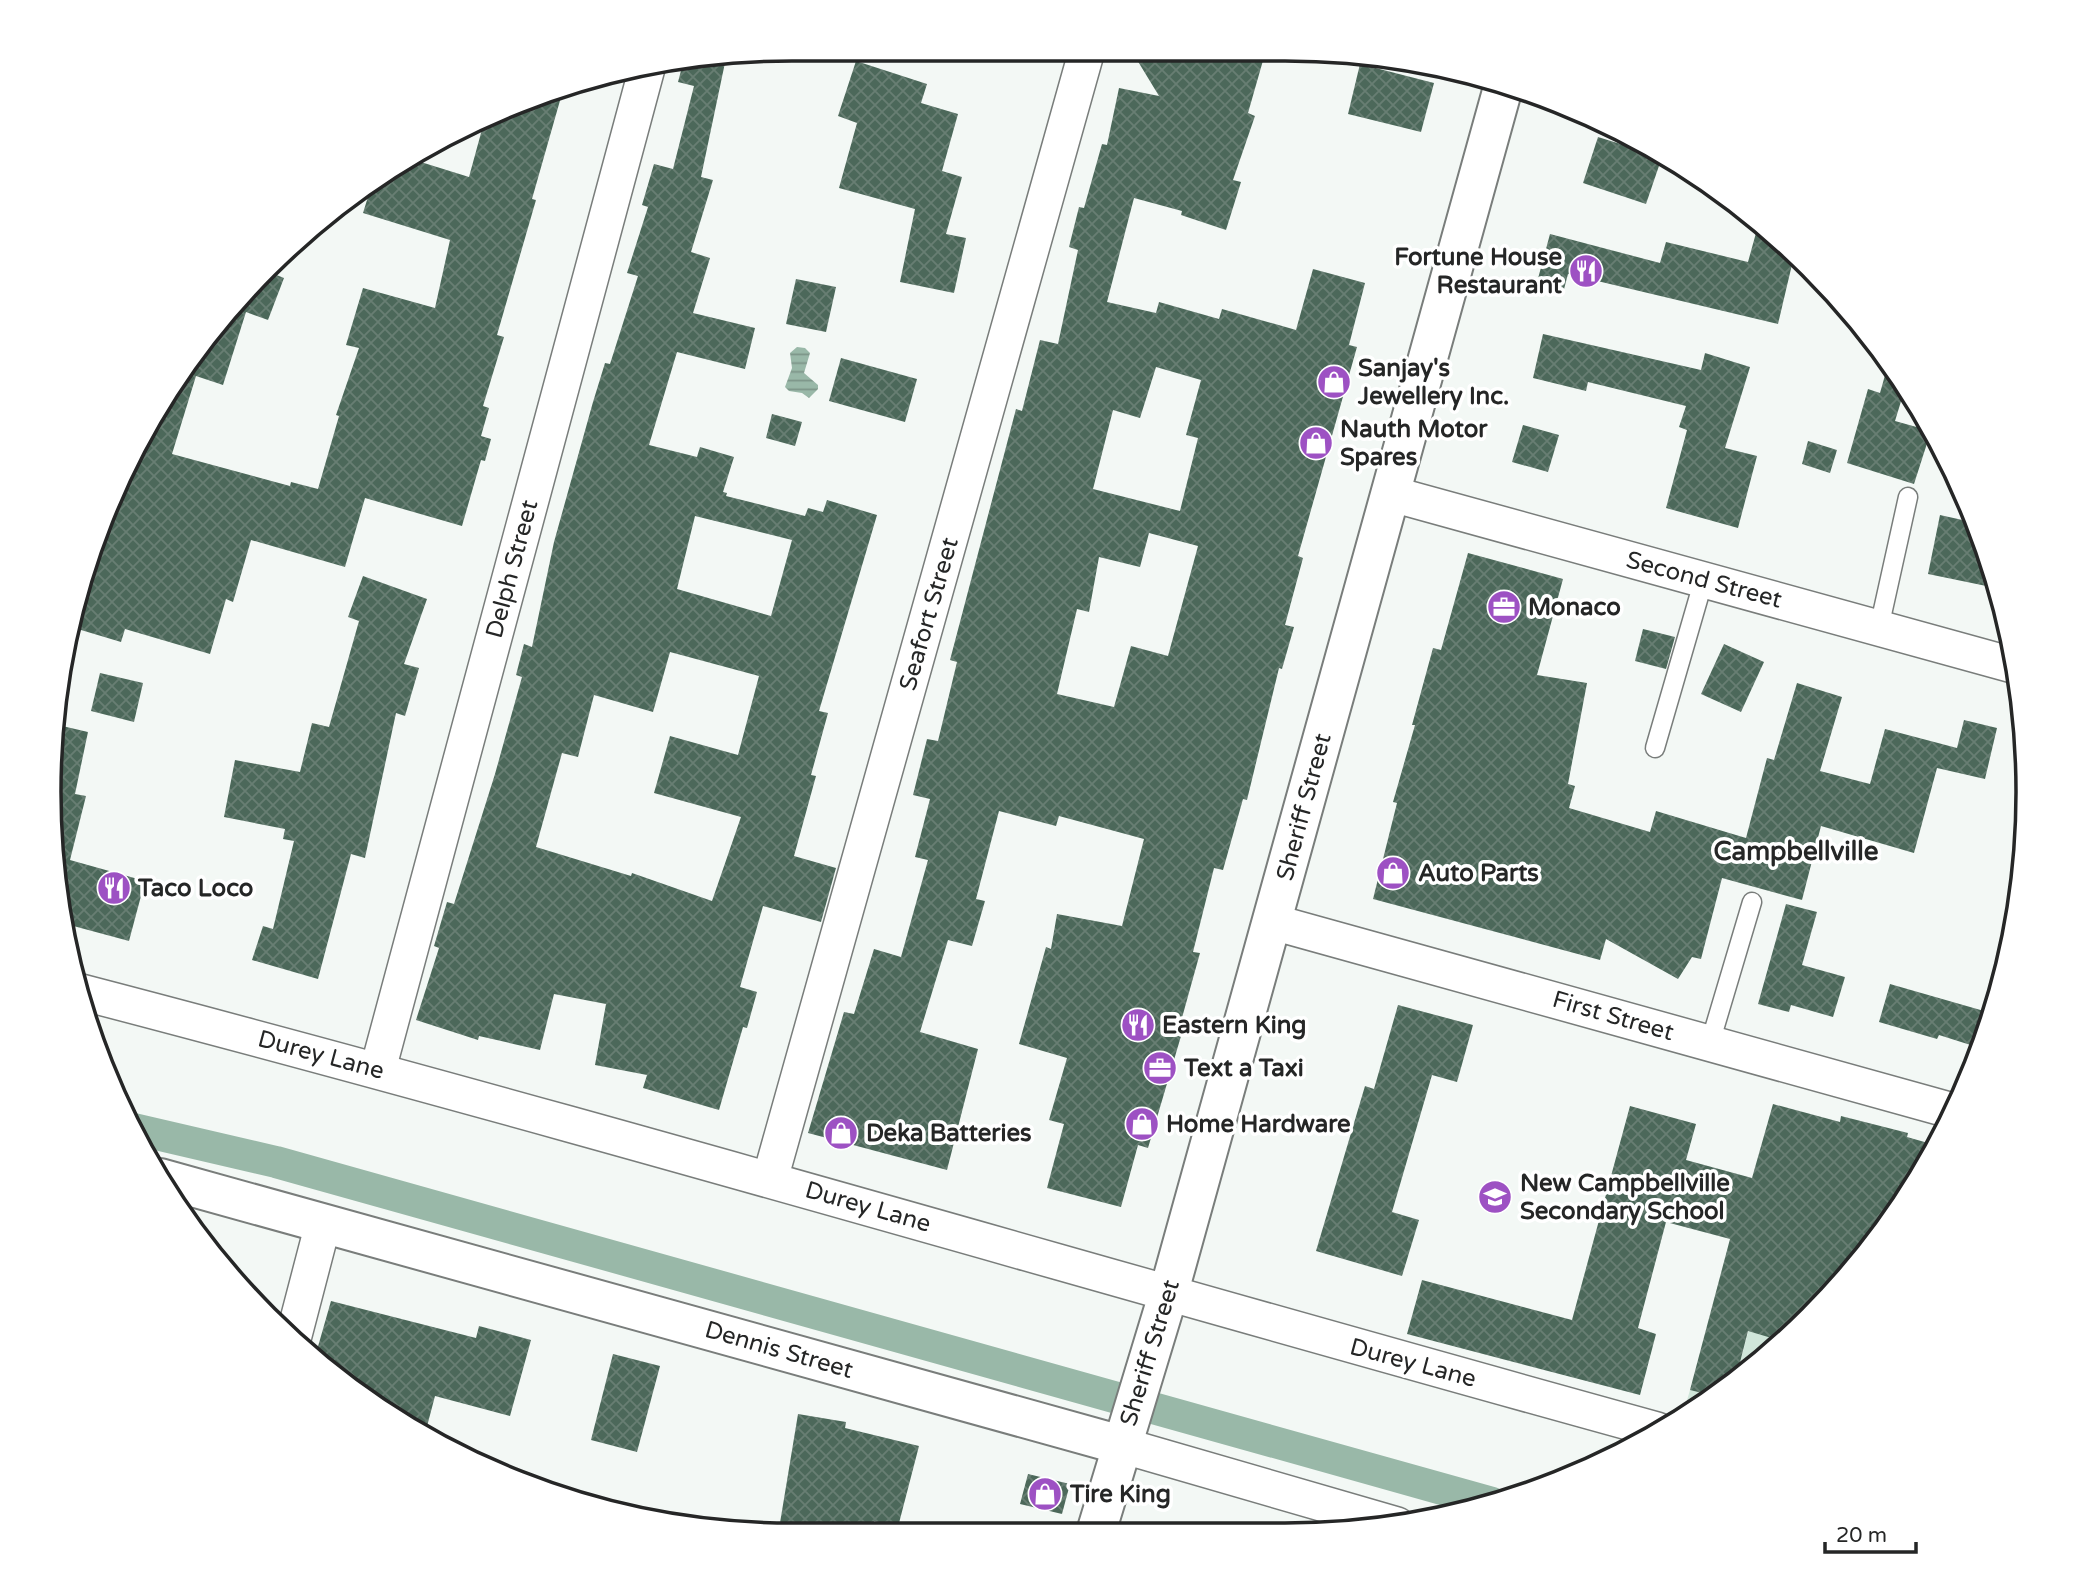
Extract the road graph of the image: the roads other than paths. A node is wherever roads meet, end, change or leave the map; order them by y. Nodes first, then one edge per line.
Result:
1 (1084, 61) edge
2 (645, 76) edge
3 (1501, 94) edge
4 (1392, 494) junction
5 (1908, 497) dead end
6 (1704, 579) junction
7 (1879, 628) junction
8 (2004, 663) edge
9 (1655, 748) dead end
10 (1752, 902) dead end
11 (1273, 922) junction
12 (90, 994) edge
13 (1710, 1043) junction
14 (378, 1069) junction
15 (1943, 1108) edge
16 (771, 1179) junction
17 (174, 1182) edge
18 (323, 1224) junction
19 (1168, 1295) junction
20 (296, 1328) edge
21 (1646, 1427) edge
22 (1121, 1446) junction
23 (1369, 1517) edge
24 (1099, 1523) edge

1 - 16 street, Seafort Street
2 - 14 street, Delph Street
3 - 4 main road, Sheriff Street
4 - 6 street, Second Street
4 - 11 main road, Sheriff Street
5 - 7 lane
6 - 7 street, Second Street
6 - 9 lane
7 - 8 street, Second Street
10 - 13 lane
11 - 13 street, First Street
11 - 19 main road, Sheriff Street
12 - 14 street, Durey Lane
13 - 15 street, First Street
14 - 16 street, Durey Lane
16 - 19 street, Durey Lane
17 - 18 main road, Dennis Street
18 - 20 street
18 - 22 main road, Dennis Street
19 - 21 street, Durey Lane
19 - 22 main road, Sheriff Street
22 - 23 street, Dennis Street
22 - 24 main road, Sheriff Street

